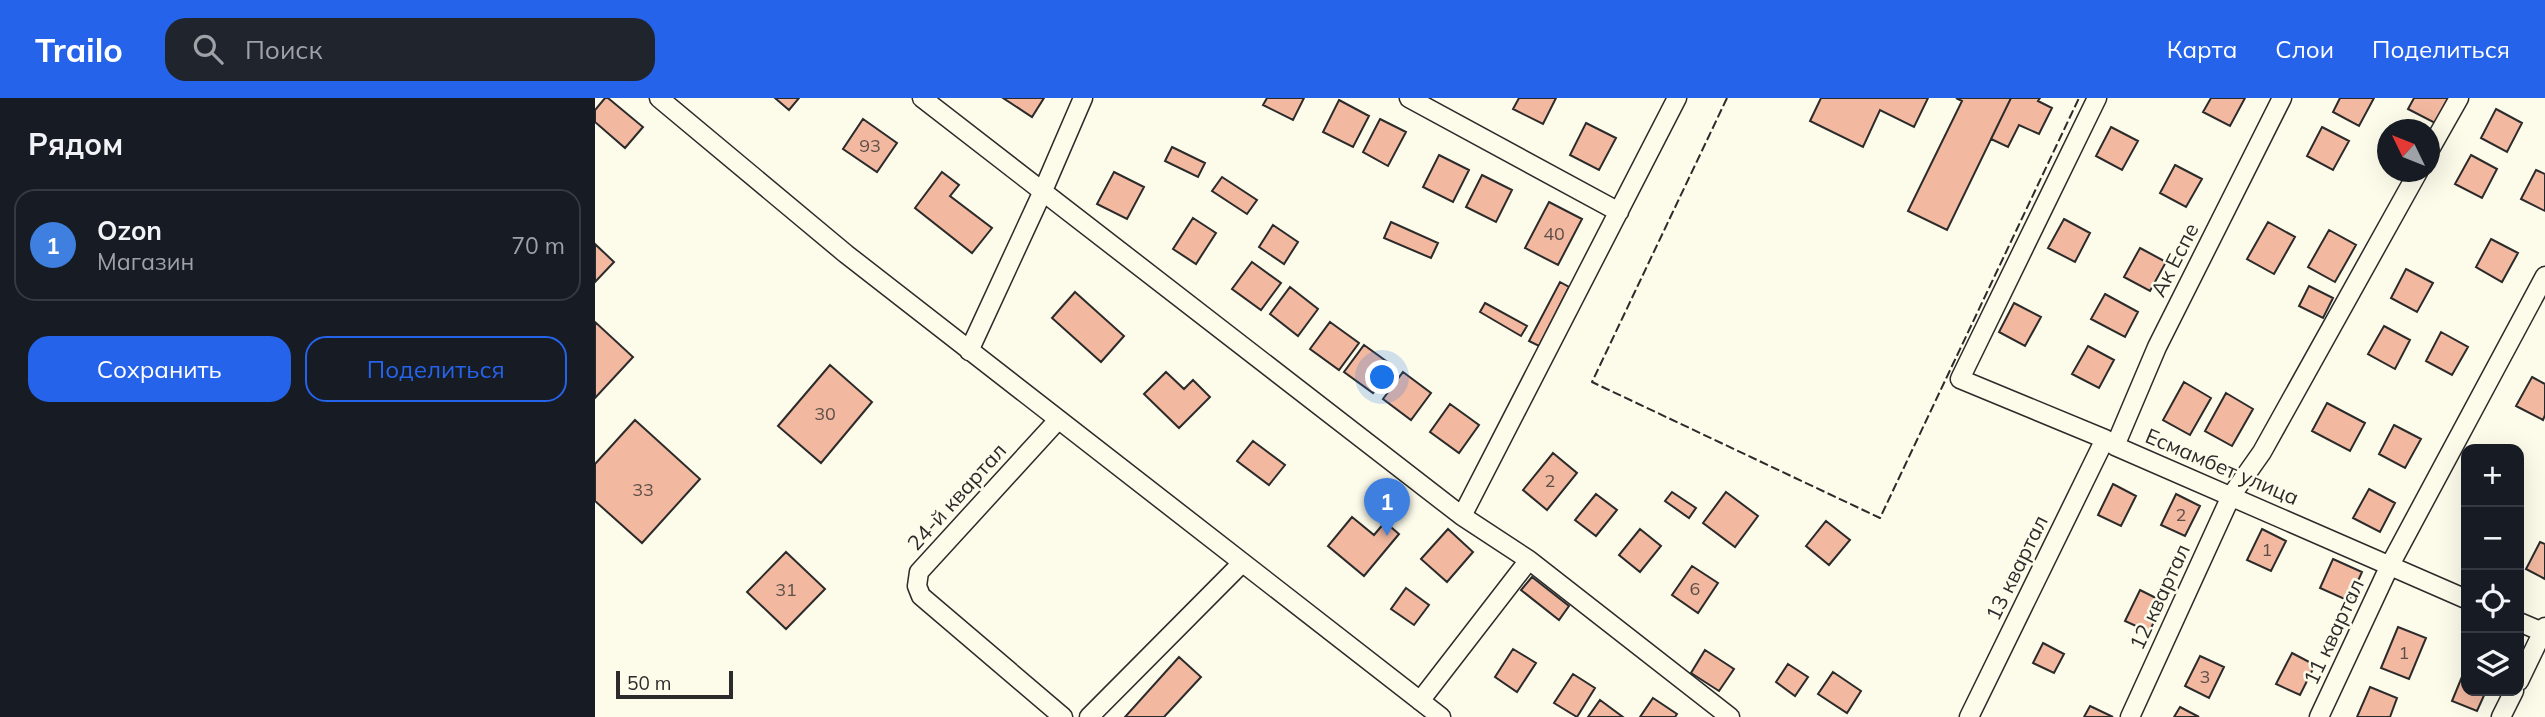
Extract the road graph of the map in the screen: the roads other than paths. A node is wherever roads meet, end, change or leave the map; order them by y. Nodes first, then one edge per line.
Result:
1 (659, 98) edge
2 (922, 98) edge
3 (1083, 98) edge
4 (1409, 98) edge
5 (1677, 98) edge
6 (2097, 98) edge
7 (2282, 98) edge
8 (2459, 98) edge
9 (2440, 133) edge
10 (2412, 182) edge
11 (1042, 192) junction
12 (1619, 212) junction
13 (2545, 276) edge
14 (969, 351) junction
15 (1058, 420) junction
16 (2110, 443) junction
17 (2231, 496) junction
18 (1462, 516) junction
19 (1529, 560) junction
20 (1242, 563) junction
21 (2390, 565) junction
22 (2461, 597) edge
23 (2524, 624) edge
24 (2544, 631) edge
25 (2524, 671) edge
26 (2512, 696) edge
27 (1420, 701) junction
28 (1063, 717) edge
29 (1090, 717) edge
30 (1441, 717) edge
31 (1730, 717) edge
32 (1969, 717) edge
33 (2130, 717) edge
34 (2319, 717) edge
35 (2501, 717) edge

1 - 14 street
2 - 11 street
3 - 11 street
4 - 12 street
5 - 12 street
6 - 16 street, Есмамбет улица
7 - 16 street, Ак Еспе
8 - 9 street
10 - 17 street
11 - 14 street
11 - 18 street
12 - 18 street
13 - 21 street
14 - 15 street
15 - 20 street
15 - 28 street, 24-й квартал
16 - 17 street, Есмамбет улица
16 - 32 street, 13 квартал
17 - 21 street, Есмамбет улица
17 - 33 street, 12 квартал
18 - 19 street
19 - 27 street
19 - 31 street
20 - 27 street
20 - 29 street
21 - 22 street, Есмамбет улица
21 - 34 street, 11 квартал
23 - 24 street
24 - 25 street
26 - 35 street
27 - 30 street

